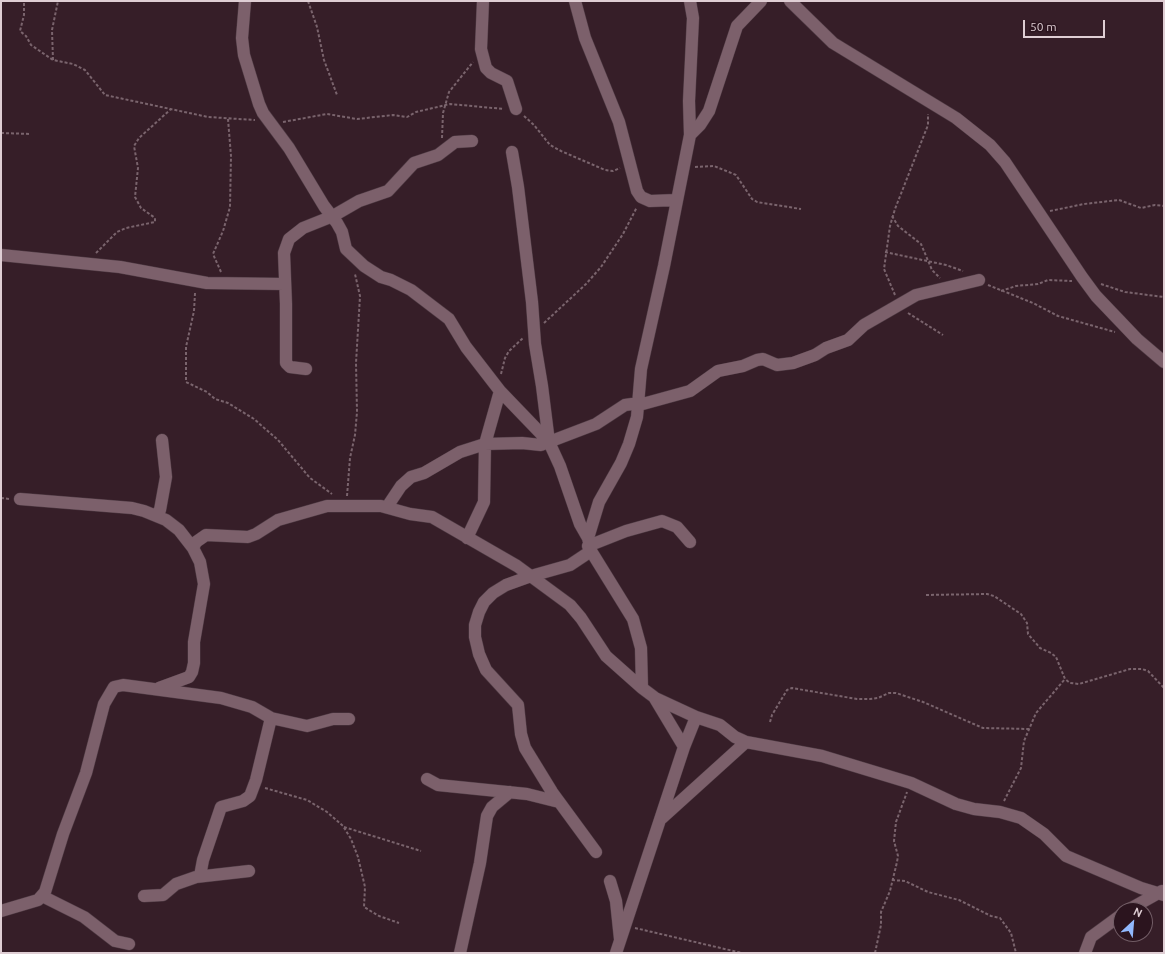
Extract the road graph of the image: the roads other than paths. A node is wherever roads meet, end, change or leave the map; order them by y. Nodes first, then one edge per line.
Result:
1 (245, 1) edge
2 (483, 1) edge
3 (575, 1) edge
4 (690, 1) edge
5 (761, 1) edge
6 (790, 1) edge
7 (516, 109) road end
8 (690, 134) junction
9 (472, 141) dead end
10 (512, 152) dead end
11 (676, 200) junction
12 (333, 216) junction
13 (1, 255) edge
14 (979, 280) road end
15 (285, 284) junction
16 (1164, 362) edge
17 (306, 369) dead end
18 (500, 391) junction
19 (639, 405) junction
20 (162, 440) dead end
21 (549, 442) junction
22 (485, 444) junction
23 (20, 499) dead end
24 (388, 507) junction
25 (156, 515) junction
26 (467, 538) junction
27 (690, 542) dead end
28 (589, 545) junction
29 (193, 548) junction
30 (531, 576) junction
31 (642, 688) junction
32 (156, 689) junction
33 (654, 697) junction
34 (696, 717) junction
35 (271, 718) junction
36 (349, 719) dead end
37 (746, 742) junction
38 (684, 747) junction
39 (427, 779) dead end
40 (510, 792) junction
41 (558, 802) junction
42 (661, 818) junction
43 (596, 852) dead end
44 (249, 871) dead end
45 (200, 876) junction
46 (610, 881) dead end
47 (1162, 893) edge
48 (42, 896) junction
49 (144, 896) dead end
50 (1144, 902) edge
51 (1, 911) edge
52 (1113, 921) edge
53 (620, 940) junction
54 (129, 944) dead end
55 (460, 953) edge
56 (616, 953) edge
57 (1085, 953) edge

1 - 12 street
2 - 7 street
3 - 11 street
4 - 8 street
5 - 8 street
6 - 16 street
8 - 11 street
9 - 12 street
10 - 21 street
11 - 19 street
12 - 15 street
12 - 18 street
13 - 15 street
14 - 19 street
15 - 17 street
18 - 21 street
18 - 22 street
19 - 21 street
19 - 28 street
20 - 25 street
21 - 22 street
21 - 28 street
22 - 24 street
22 - 26 street
23 - 25 street
24 - 26 street
24 - 29 street
25 - 29 street
26 - 30 street
27 - 28 street
28 - 30 street
28 - 31 street
29 - 32 street
30 - 31 street
30 - 41 street
31 - 33 street
32 - 35 street
32 - 48 street
33 - 34 street
33 - 38 street
34 - 37 street
34 - 38 street
35 - 36 street
35 - 45 street
37 - 42 street
37 - 47 street
38 - 42 street
39 - 40 street
40 - 41 street
40 - 55 street
41 - 43 street
42 - 53 street
44 - 45 street
45 - 49 street
46 - 53 street
47 - 50 street
48 - 51 street
48 - 54 street
52 - 57 street
53 - 56 street

